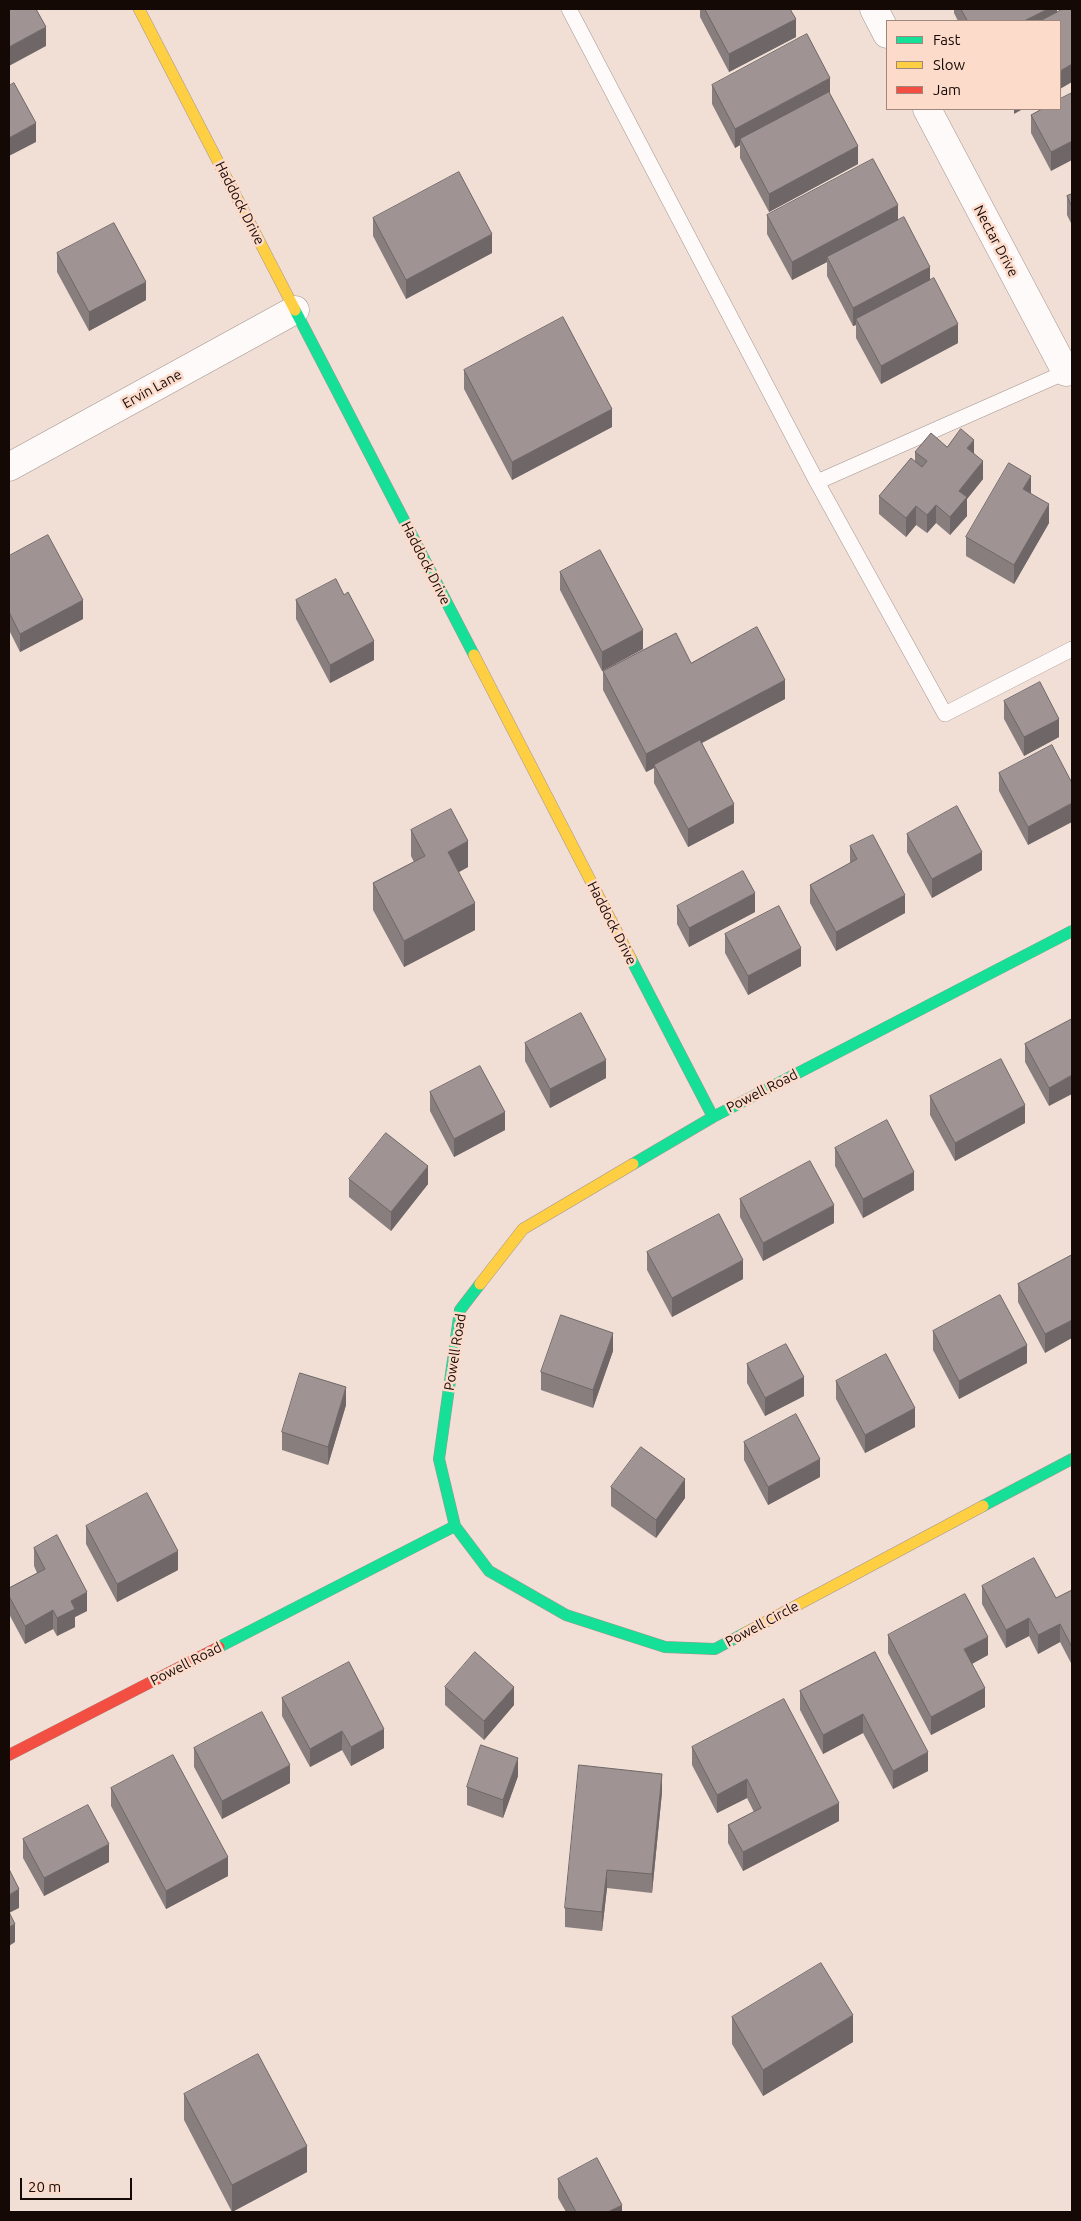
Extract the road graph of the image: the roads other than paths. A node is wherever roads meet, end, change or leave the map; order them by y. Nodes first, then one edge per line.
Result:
1 (139, 9) edge
2 (569, 9) edge
3 (874, 9) edge
4 (886, 32) edge
5 (928, 110) edge
6 (295, 310) junction
7 (1069, 371) edge
8 (9, 467) edge
9 (817, 482) junction
10 (1072, 648) edge
11 (1072, 931) edge
12 (712, 1117) junction
13 (1072, 1459) edge
14 (455, 1526) junction
15 (9, 1755) edge

1 - 6 street, Haddock Drive
2 - 9 lane
3 - 4 street
5 - 7 street, Nectar Drive
6 - 8 street, Ervin Lane
6 - 12 street, Haddock Drive
7 - 9 lane
9 - 10 lane
11 - 12 street, Powell Road
12 - 14 street, Powell Road
13 - 14 street, Powell Circle
14 - 15 street, Powell Road

